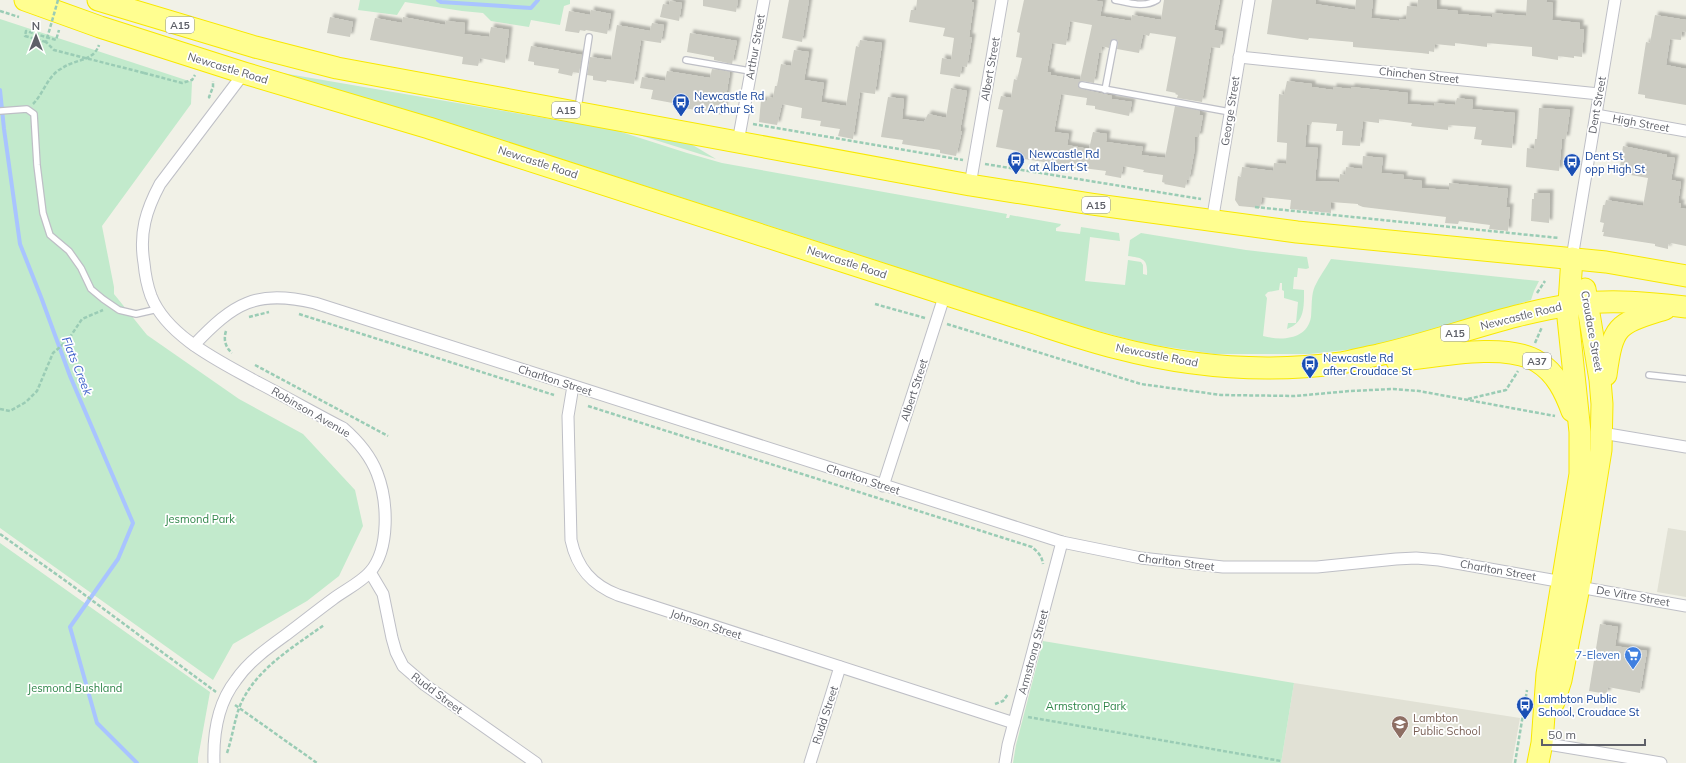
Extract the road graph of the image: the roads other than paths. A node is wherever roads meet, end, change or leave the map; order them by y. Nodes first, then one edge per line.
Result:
1 (25, 0) edge
2 (764, 0) edge
3 (1002, 0) edge
4 (1115, 0) edge
5 (1157, 0) edge
6 (1249, 0) edge
7 (1615, 0) edge
8 (103, 1) edge
9 (100, 34) junction
10 (589, 38) dead end
11 (1114, 42) dead end
12 (254, 47) junction
13 (1239, 56) junction
14 (686, 60) dead end
15 (750, 71) junction
16 (244, 73) junction
17 (1082, 85) dead end
18 (1105, 90) junction
19 (1599, 94) junction
20 (0, 111) edge
21 (577, 112) junction
22 (1230, 112) junction
23 (1596, 115) junction
24 (1686, 131) edge
25 (738, 142) junction
26 (970, 185) junction
27 (1212, 222) junction
28 (1572, 258) junction
29 (1686, 276) edge
30 (945, 294) junction
31 (1578, 304) junction
32 (1681, 307) edge
33 (159, 309) junction
34 (194, 345) junction
35 (1343, 363) junction
36 (1649, 375) dead end
37 (1686, 379) edge
38 (573, 386) junction
39 (1602, 404) junction
40 (1602, 433) junction
41 (1686, 447) edge
42 (1581, 451) junction
43 (883, 486) junction
44 (1062, 542) junction
45 (370, 572) junction
46 (1571, 584) junction
47 (1686, 606) edge
48 (840, 667) junction
49 (1015, 719) junction
50 (1542, 742) junction
51 (214, 763) edge
52 (536, 763) edge
53 (810, 763) edge
54 (1005, 763) edge
55 (1538, 763) edge
56 (1661, 763) edge

1 - 9 highway, Newcastle Road / A15
2 - 15 street, Arthur Street
3 - 26 street, Albert Street
4 - 5 lane
6 - 13 street, George Street
7 - 19 street, Dent Street
8 - 9 highway
8 - 12 highway, A15
9 - 16 highway, Newcastle Road / A15
10 - 21 lane
11 - 18 lane
12 - 16 highway
12 - 21 highway, A15
13 - 19 street, Chinchen Street
13 - 22 street, George Street
14 - 15 lane
15 - 25 street, Arthur Street
16 - 30 highway, Newcastle Road / A15
16 - 33 street, Robinson Avenue
17 - 18 lane
18 - 22 lane
19 - 23 street, Dent Street
20 - 33 lane
21 - 25 highway, A15
22 - 27 street, George Street
23 - 24 street, High Street
23 - 28 street, Dent Street
25 - 26 highway, A15
26 - 27 highway, A15
27 - 28 highway, A15
28 - 29 highway, A15
28 - 31 highway, Croudace Street / A37
30 - 35 highway, Newcastle Road / A15
30 - 43 street, Albert Street
31 - 32 highway, Newcastle Road / A15
31 - 35 highway, Newcastle Road / A15
31 - 39 highway, Croudace Street / A37
31 - 42 highway, Croudace Street / A37
32 - 39 highway
33 - 34 street, Robinson Avenue
34 - 38 street, Charlton Street
34 - 45 street, Robinson Avenue
35 - 42 highway, A37
36 - 37 lane
38 - 43 street, Charlton Street
38 - 48 street, Johnson Street
39 - 40 highway, Croudace Street / A37
40 - 41 street
40 - 46 highway, Croudace Street / A37
42 - 46 highway, Croudace Street / A37
43 - 44 street, Charlton Street
44 - 46 street, Charlton Street
44 - 49 street, Armstrong Street
45 - 51 street, Robinson Avenue
45 - 52 street, Rudd Street
46 - 47 street, De Vitre Street
46 - 50 highway, Croudace Street / A37
48 - 49 street, Johnson Street
48 - 53 street, Rudd Street
49 - 54 street, Armstrong Street
50 - 55 highway, Croudace Street / A37
50 - 56 street

